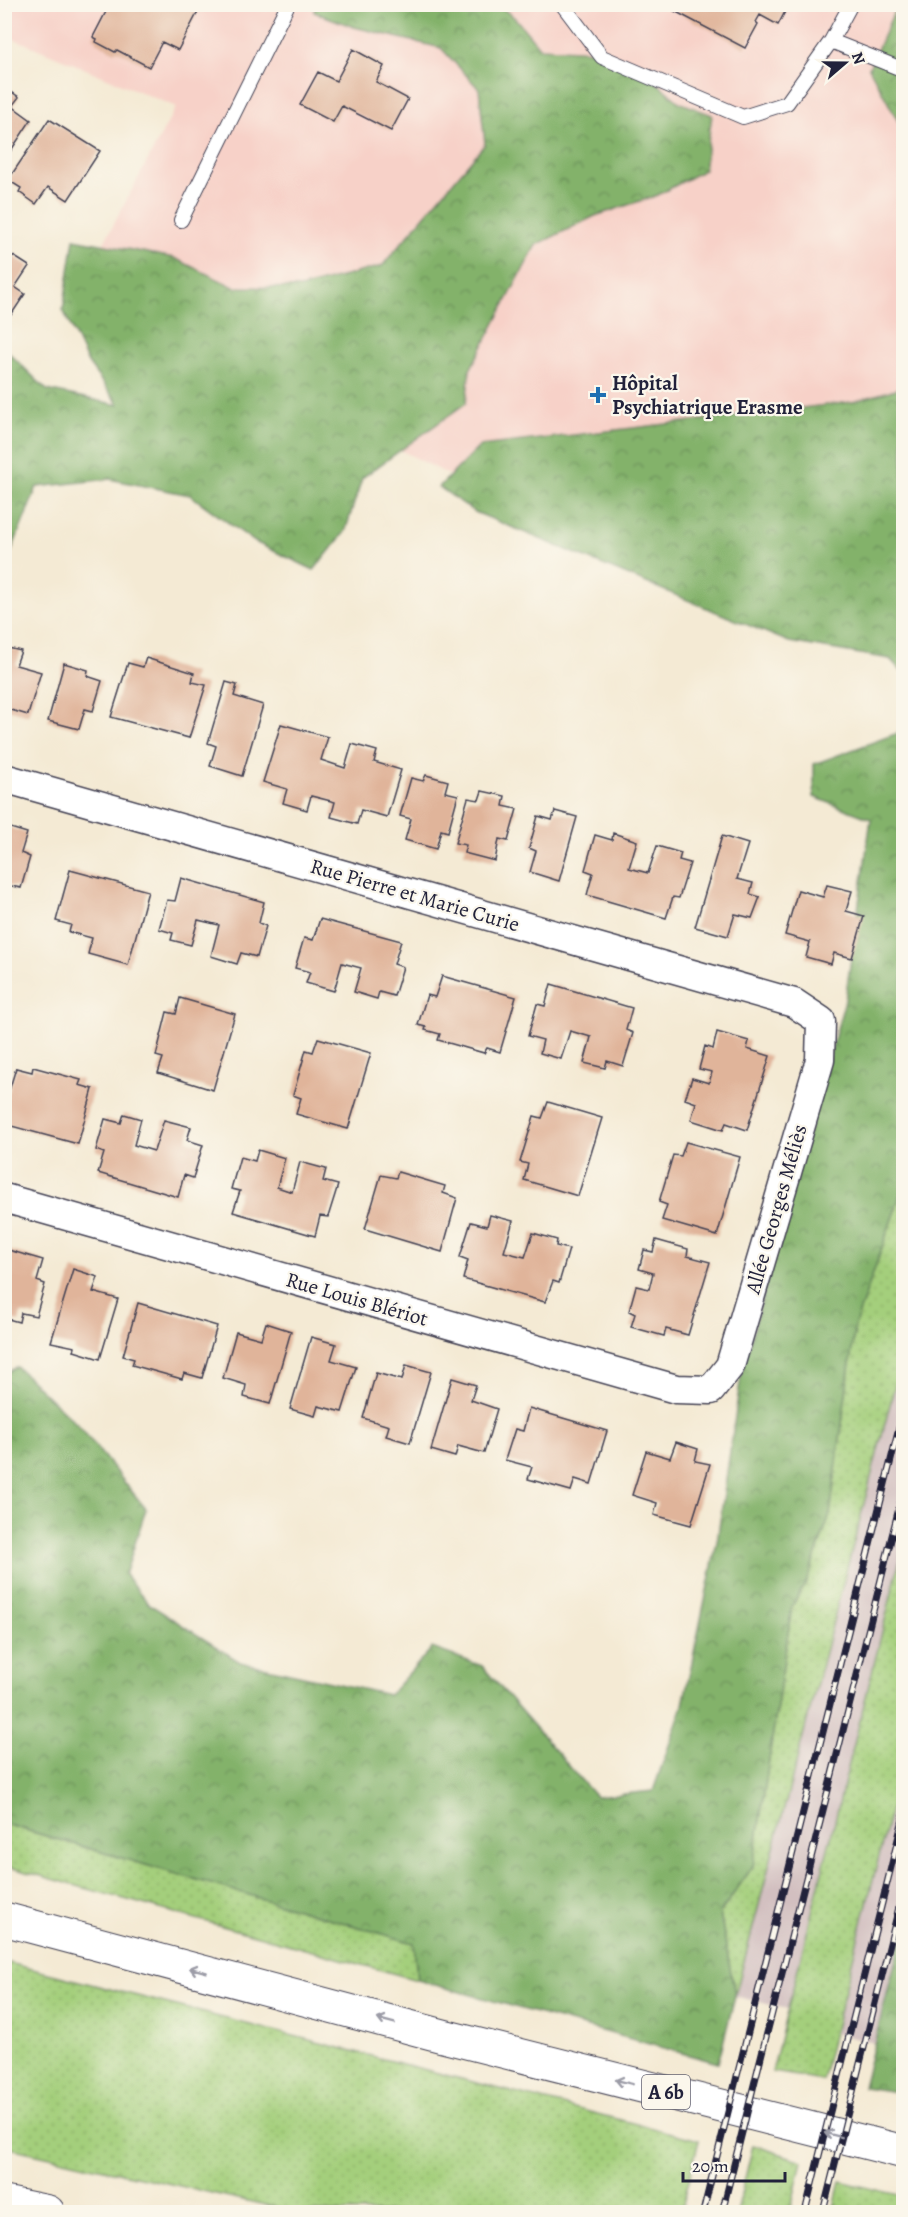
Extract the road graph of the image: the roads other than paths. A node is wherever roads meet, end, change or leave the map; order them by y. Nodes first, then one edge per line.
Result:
1 (288, 4) edge
2 (562, 4) edge
3 (851, 4) edge
4 (831, 41) junction
5 (903, 70) edge
6 (181, 220) dead end
7 (4, 778) edge
8 (821, 1021) joint
9 (4, 1198) edge
10 (711, 1390) joint
11 (4, 1919) edge
12 (903, 2152) edge
13 (4, 2203) edge
14 (48, 2212) edge

1 - 6 lane
2 - 4 lane
3 - 4 lane
4 - 5 lane
7 - 8 street, Rue Pierre et Marie Curie
8 - 10 street, Allée Georges Méliès
9 - 10 street, Rue Louis Blériot
12 -> 11 highway, A 6b
13 - 14 highway

